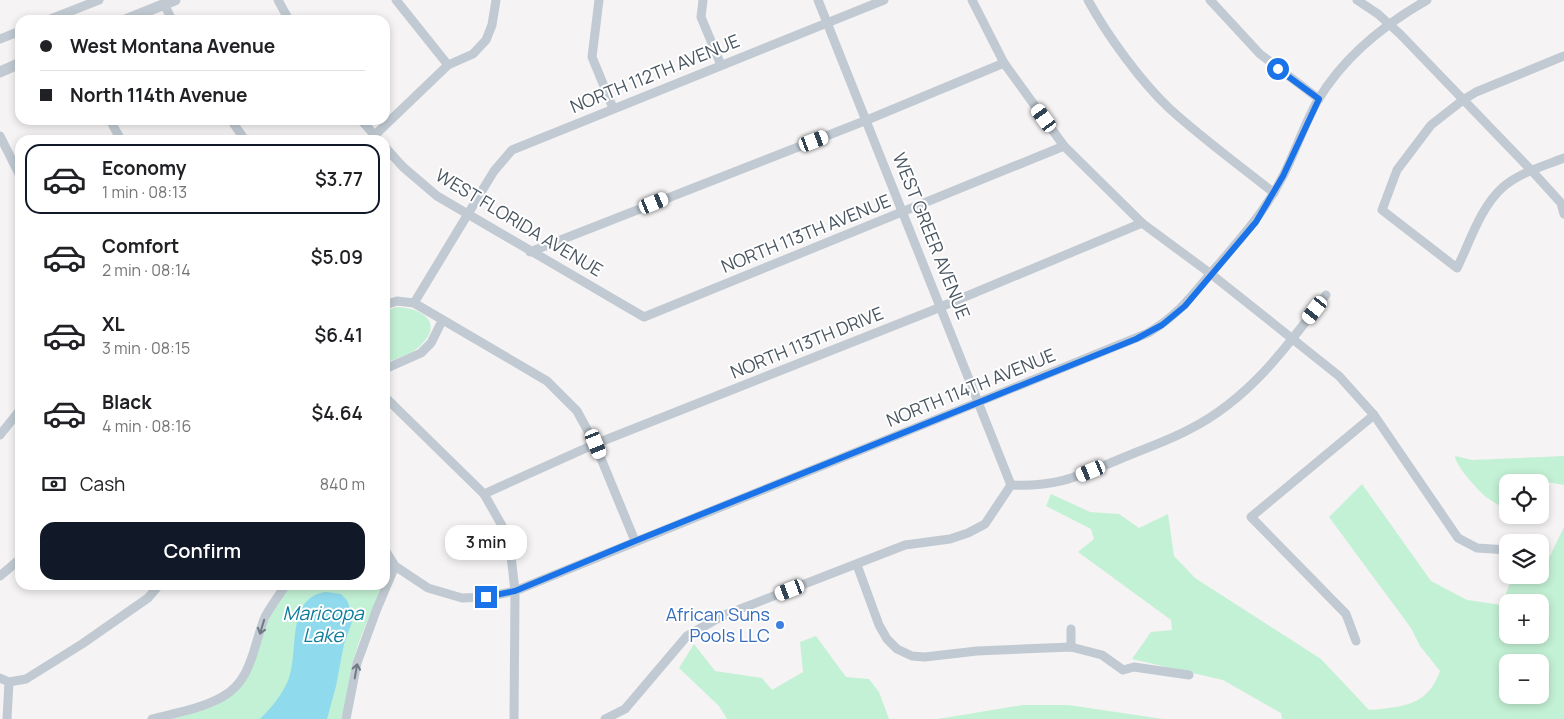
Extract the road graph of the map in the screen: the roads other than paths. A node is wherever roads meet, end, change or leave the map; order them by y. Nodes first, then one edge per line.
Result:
1 (99, 0) edge
2 (278, 0) edge
3 (396, 0) edge
4 (496, 0) edge
5 (599, 0) edge
6 (703, 0) edge
7 (818, 0) edge
8 (884, 0) edge
9 (972, 0) edge
10 (1088, 0) edge
11 (1210, 0) edge
12 (1357, 0) edge
13 (1427, 0) edge
14 (170, 2) edge
15 (61, 15) edge
16 (138, 15) edge
17 (171, 15) edge
18 (286, 15) edge
19 (827, 23) junction
20 (1390, 24) junction
21 (15, 33) edge
22 (0, 39) edge
23 (1564, 56) edge
24 (1004, 63) junction
25 (448, 64) junction
26 (721, 64) junction
27 (15, 65) edge
28 (0, 72) edge
29 (1319, 99) junction
30 (1463, 100) junction
31 (613, 108) junction
32 (867, 120) junction
33 (390, 124) edge
34 (365, 125) edge
35 (389, 125) edge
36 (374, 135) edge
37 (380, 135) edge
38 (0, 136) edge
39 (1064, 146) junction
40 (390, 153) edge
41 (1564, 158) edge
42 (15, 166) edge
43 (1532, 171) junction
44 (1274, 192) junction
45 (904, 211) junction
46 (467, 214) junction
47 (1564, 214) edge
48 (1142, 223) junction
49 (530, 252) junction
50 (1211, 274) junction
51 (1326, 295) dead end
52 (390, 303) edge
53 (414, 303) junction
54 (941, 307) junction
55 (644, 317) joint
56 (442, 321) junction
57 (1293, 340) junction
58 (390, 367) edge
59 (390, 403) edge
60 (979, 403) junction
61 (1374, 415) junction
62 (15, 416) edge
63 (0, 435) edge
64 (596, 444) junction
65 (1011, 485) junction
66 (484, 494) junction
67 (635, 541) junction
68 (1499, 549) edge
69 (390, 558) edge
70 (15, 563) edge
71 (857, 565) junction
72 (395, 566) junction
73 (0, 576) edge
74 (390, 578) edge
75 (155, 590) edge
76 (283, 590) edge
77 (385, 590) edge
78 (515, 591) junction
79 (1071, 629) dead end
80 (1356, 642) dead end
81 (1071, 647) junction
82 (1189, 675) dead end
83 (4, 680) edge
84 (7, 719) edge
85 (152, 719) edge
86 (346, 719) edge
87 (514, 719) edge
88 (606, 719) edge

1 - 15 street
2 - 18 street
3 - 25 street
4 - 25 street
5 - 31 street
6 - 26 street
7 - 19 street, WEST GREER AVENUE
8 - 19 street, NORTH 112TH AVENUE
9 - 24 street
10 - 44 street
11 - 29 street
12 - 20 street
13 - 20 street, NORTH 114TH AVENUE
14 - 16 street
14 - 17 street
19 - 26 street, NORTH 112TH AVENUE
19 - 32 street, WEST GREER AVENUE
20 - 29 street, NORTH 114TH AVENUE
20 - 30 street
21 - 22 street
23 - 30 street
24 - 32 street
24 - 39 street
25 - 33 street
26 - 31 street, NORTH 112TH AVENUE
27 - 28 street
29 - 44 street, NORTH 114TH AVENUE
30 - 43 street
30 - 43 street
31 - 46 street, NORTH 112TH AVENUE
32 - 45 street, WEST GREER AVENUE
32 - 49 street
34 - 36 street
35 - 37 street
38 - 42 street
39 - 45 street, NORTH 113TH AVENUE
39 - 48 street
40 - 46 street, WEST FLORIDA AVENUE
41 - 43 street
43 - 47 street
44 - 50 street, NORTH 114TH AVENUE
45 - 54 street, WEST GREER AVENUE
45 - 55 street, NORTH 113TH AVENUE
46 - 49 street, WEST FLORIDA AVENUE
46 - 53 street, NORTH 112TH AVENUE
48 - 50 street
48 - 54 street, NORTH 113TH DRIVE
49 - 55 street, WEST FLORIDA AVENUE
50 - 57 street
50 - 60 street, NORTH 114TH AVENUE
51 - 57 street
52 - 53 street
53 - 56 street
54 - 60 street, WEST GREER AVENUE
54 - 64 street, NORTH 113TH DRIVE
56 - 58 street
56 - 64 street
57 - 61 street
57 - 65 street
59 - 66 street
60 - 65 street, WEST GREER AVENUE
60 - 67 street, NORTH 114TH AVENUE
61 - 68 street
61 - 80 street
62 - 63 street
64 - 66 street, NORTH 113TH DRIVE
64 - 67 street
65 - 71 street
66 - 78 street
67 - 78 street, NORTH 114TH AVENUE
69 - 72 street
70 - 73 street
71 - 81 street
71 - 88 street
74 -> 72 street
72 - 78 street, NORTH 114TH AVENUE
75 - 83 street
76 -> 85 street
86 -> 77 street
78 - 87 street
79 - 81 street
81 - 82 street
83 - 84 street

